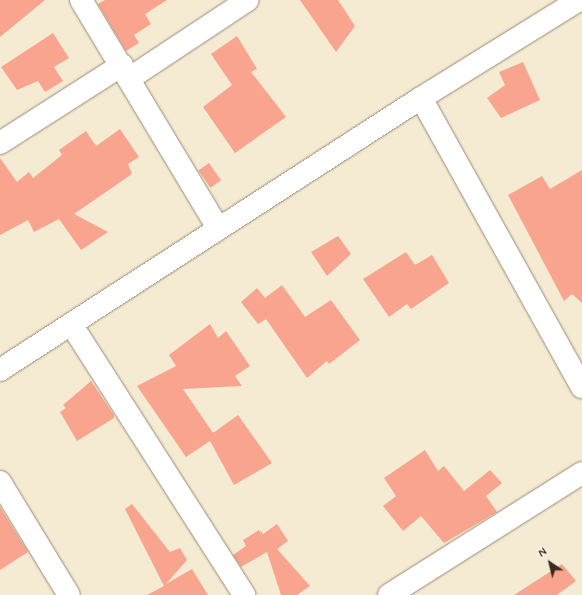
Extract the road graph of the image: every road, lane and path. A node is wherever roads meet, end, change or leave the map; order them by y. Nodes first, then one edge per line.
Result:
1 (81, 0) edge
2 (248, 0) edge
3 (579, 0) edge
4 (126, 71) junction
5 (420, 98) junction
6 (0, 143) edge
7 (218, 228) junction
8 (71, 324) junction
9 (0, 370) edge
10 (582, 387) edge
11 (582, 473) edge
12 (0, 482) edge
13 (69, 595) edge
14 (244, 595) edge
15 (389, 595) edge

1 - 4 street
2 - 4 street
3 - 5 street
4 - 6 street
4 - 7 street
5 - 7 street
5 - 10 street
7 - 8 street
8 - 9 street
8 - 14 street
11 - 15 street
12 - 13 street

